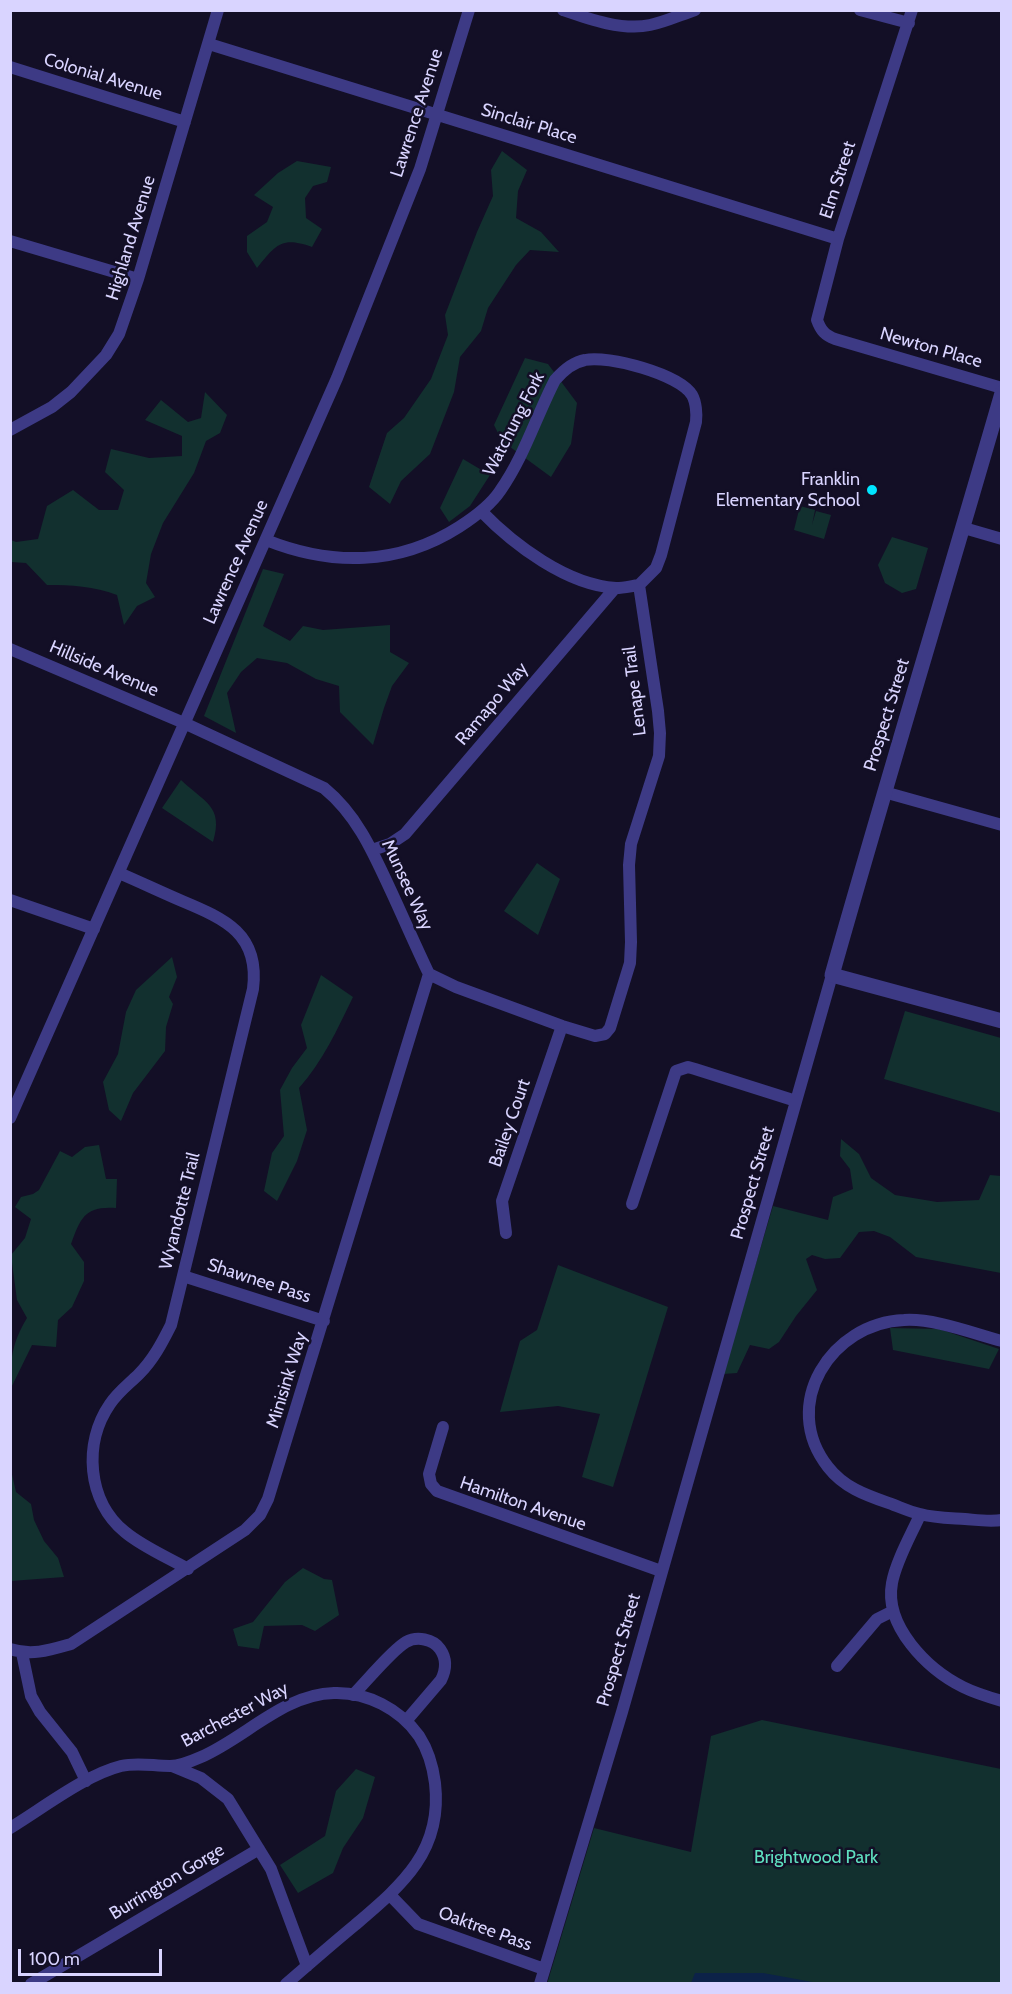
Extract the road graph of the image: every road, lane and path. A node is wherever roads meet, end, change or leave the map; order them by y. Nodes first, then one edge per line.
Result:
1 (218, 10) edge
2 (469, 10) edge
3 (563, 10) edge
4 (695, 10) edge
5 (860, 10) edge
6 (912, 10) edge
7 (909, 23) junction
8 (209, 44) junction
9 (10, 67) edge
10 (437, 114) junction
11 (185, 122) junction
12 (838, 239) junction
13 (10, 241) edge
14 (138, 279) junction
15 (850, 344) joint
16 (1002, 390) edge
17 (10, 430) edge
18 (481, 511) junction
19 (964, 528) junction
20 (1002, 539) edge
21 (266, 540) junction
22 (639, 585) junction
23 (615, 588) junction
24 (10, 649) edge
25 (184, 723) junction
26 (884, 792) junction
27 (1002, 825) edge
28 (372, 850) junction
29 (118, 873) junction
30 (10, 900) edge
31 (94, 929) junction
32 (429, 975) junction
33 (832, 975) junction
34 (1002, 1021) edge
35 (562, 1026) junction
36 (796, 1101) junction
37 (12, 1110) edge
38 (632, 1204) dead end
39 (506, 1233) dead end
40 (183, 1276) junction
41 (324, 1321) junction
42 (1002, 1341) edge
43 (443, 1427) dead end
44 (920, 1515) junction
45 (1002, 1520) edge
46 (188, 1569) junction
47 (661, 1572) junction
48 (892, 1611) junction
49 (16, 1651) edge
50 (837, 1666) dead end
51 (353, 1695) junction
52 (1002, 1701) edge
53 (406, 1721) junction
54 (171, 1766) junction
55 (86, 1781) junction
56 (10, 1828) edge
57 (259, 1849) junction
58 (390, 1895) junction
59 (307, 1966) junction
60 (544, 1969) junction
61 (31, 1983) edge
62 (286, 1983) edge
63 (540, 1983) edge

1 - 8 street, Highland Avenue
2 - 10 street, Lawrence Avenue
3 - 4 street
5 - 7 street
6 - 7 street, Elm Street
7 - 12 street, Elm Street
8 - 10 street, Sinclair Place
8 - 11 street, Highland Avenue
9 - 11 street, Colonial Avenue
10 - 12 street, Sinclair Place
10 - 21 street, Lawrence Avenue
11 - 14 street, Highland Avenue
12 - 15 street, Elm Street
13 - 14 street
14 - 17 street, Highland Avenue
15 - 16 street, Newton Place
16 - 19 street, Prospect Street
18 - 21 street, Watchung Fork
18 - 22 street, Watchung Fork
18 - 23 street
19 - 20 street
19 - 26 street, Prospect Street
21 - 25 street, Lawrence Avenue
22 - 23 street
22 - 35 street, Lenape Trail
23 - 28 street, Ramapo Way
24 - 25 street, Hillside Avenue
25 - 28 street, Munsee Way
25 - 29 street, Lawrence Avenue
26 - 27 street
26 - 33 street, Prospect Street
28 - 32 street, Munsee Way
29 - 31 street, Lawrence Avenue
29 - 40 street, Wyandotte Trail
30 - 31 street
31 - 37 street, Lawrence Avenue
32 - 35 street
32 - 41 street, Minisink Way
33 - 34 street
33 - 36 street, Prospect Street
35 - 39 street, Bailey Court
36 - 38 street
36 - 47 street, Prospect Street
40 - 41 street, Shawnee Pass
40 - 46 street, Wyandotte Trail
41 - 46 street, Minisink Way
42 - 44 street
43 - 47 street, Hamilton Avenue
44 - 45 street
44 - 48 street
46 - 49 street, Minisink Way
47 - 60 street, Prospect Street
48 - 50 street
48 - 52 street
49 - 55 street
51 - 53 street, Barchester Way
51 - 53 street
51 - 54 street, Barchester Way
53 - 58 street, Barchester Way
54 - 55 street, Barchester Way
54 - 57 street
55 - 56 street, Barchester Way
57 - 59 street
57 - 61 street, Burrington Gorge
58 - 59 street, Barchester Way
58 - 60 street, Oaktree Pass
59 - 62 street, Barchester Way
60 - 63 street, Prospect Street

